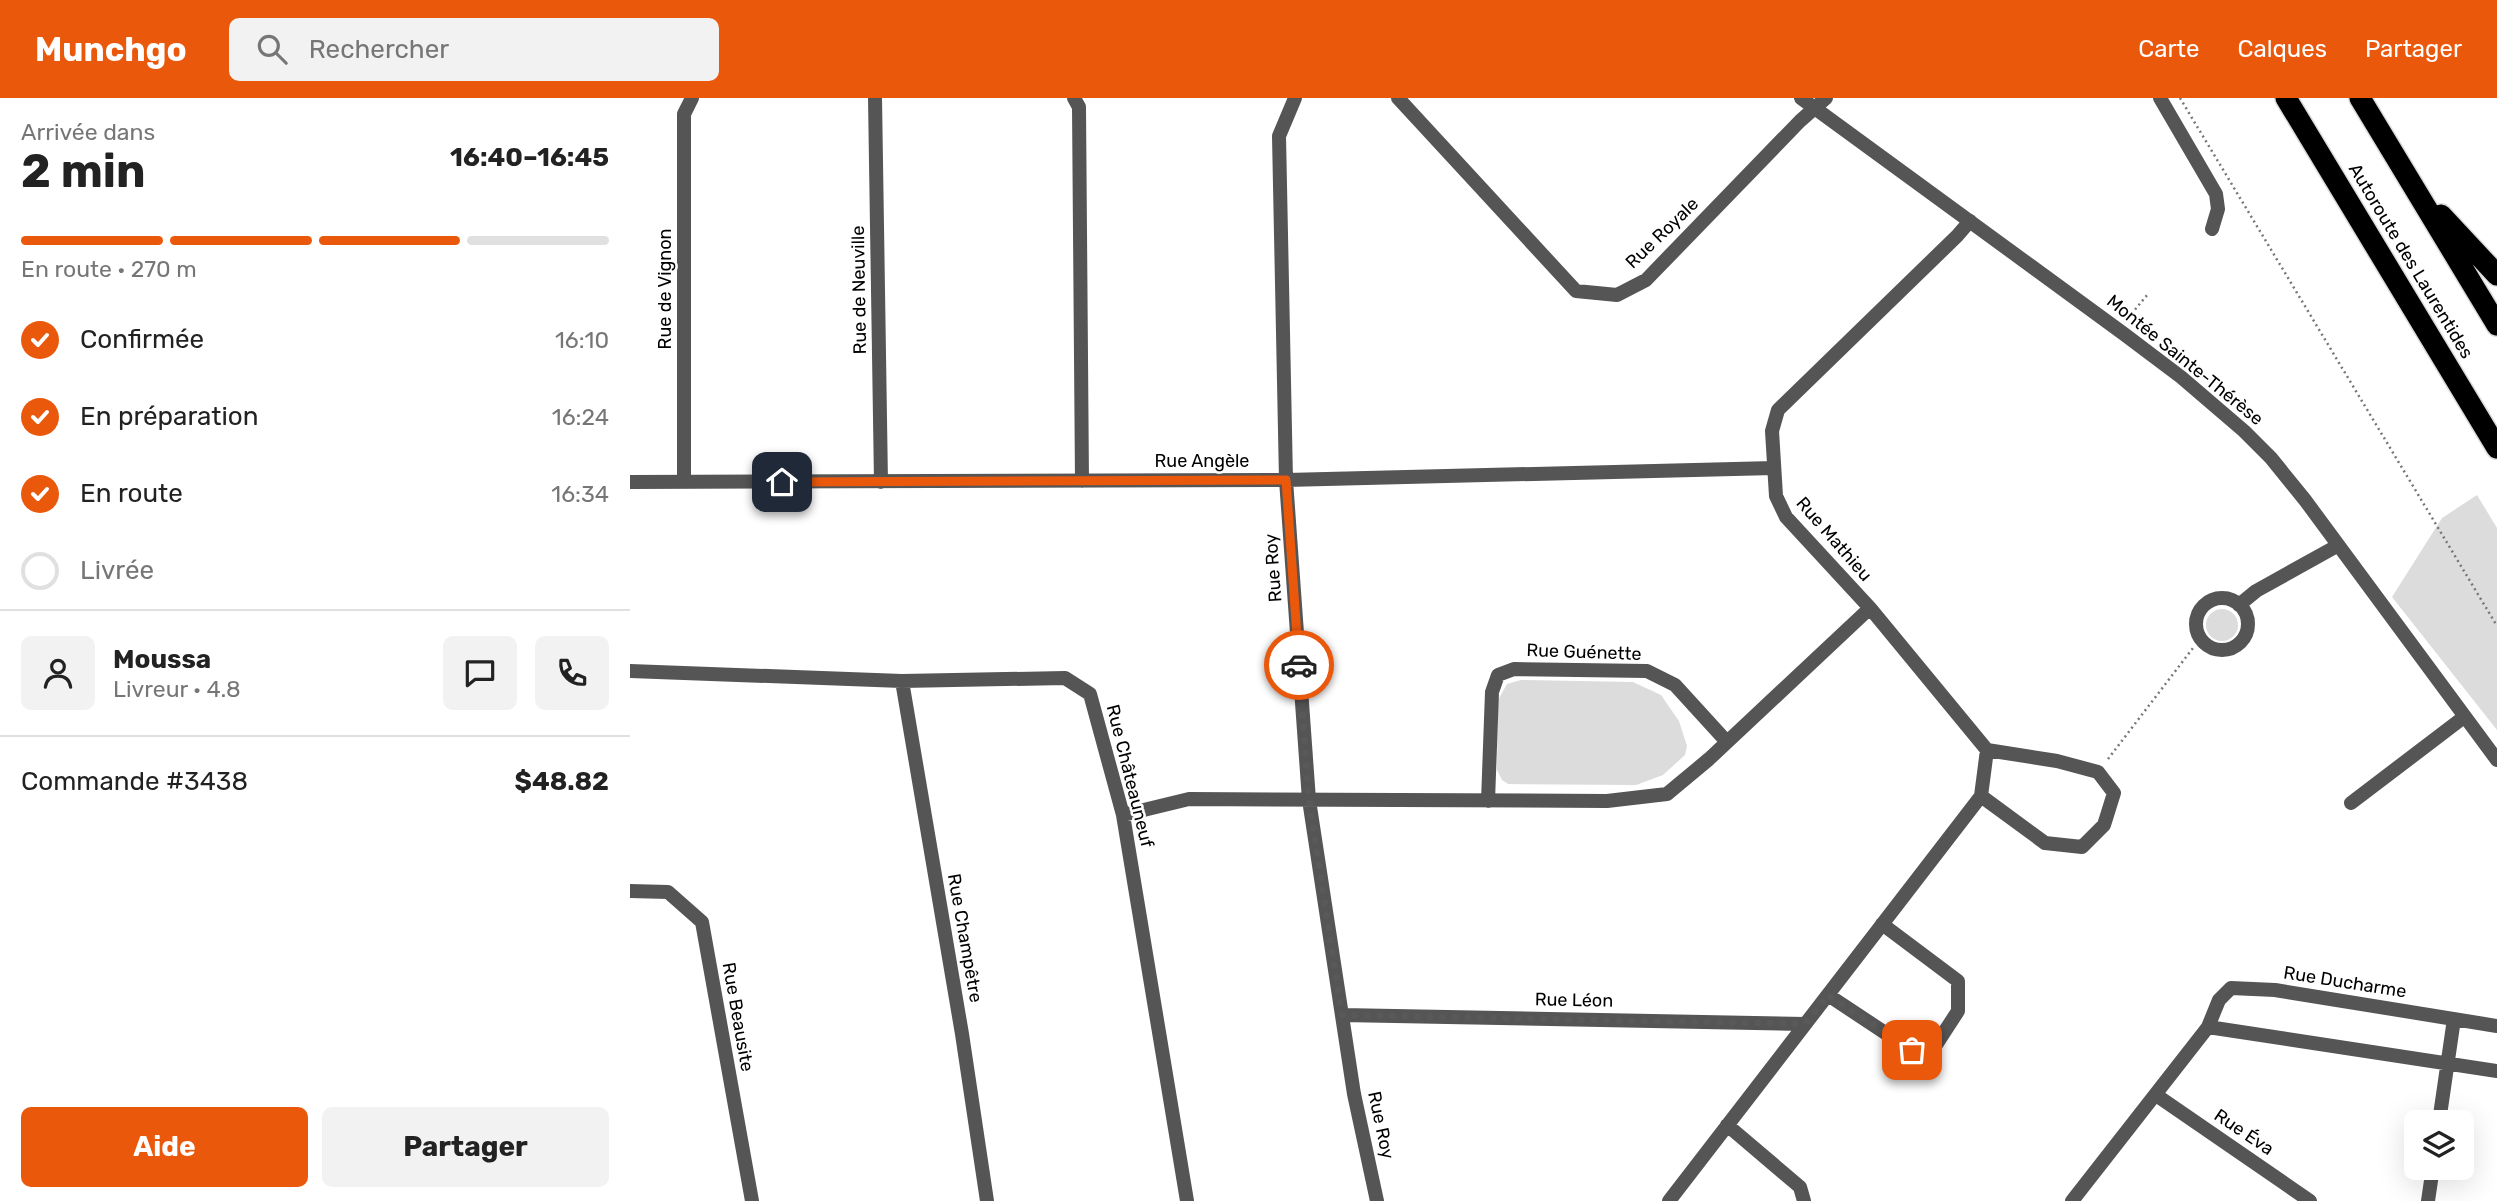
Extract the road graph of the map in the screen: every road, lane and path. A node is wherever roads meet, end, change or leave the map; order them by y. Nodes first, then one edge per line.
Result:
1 (692, 98) edge
2 (875, 98) edge
3 (1074, 98) edge
4 (1295, 98) edge
5 (1398, 98) edge
6 (1801, 98) edge
7 (2160, 98) edge
8 (2180, 98) edge
9 (2286, 98) edge
10 (2360, 98) edge
11 (1820, 103) edge
12 (2411, 183) junction
13 (1970, 221) junction
14 (2212, 229) dead end
15 (2497, 275) edge
16 (2148, 294) dead end
17 (2497, 325) edge
18 (2119, 330) junction
19 (2497, 448) edge
20 (1774, 468) junction
21 (1286, 480) junction
22 (1082, 481) junction
23 (630, 482) edge
24 (684, 482) junction
25 (881, 482) junction
26 (2337, 545) junction
27 (2239, 605) dead end
28 (1870, 608) junction
29 (2497, 626) edge
30 (2193, 648) dead end
31 (630, 671) edge
32 (902, 681) junction
33 (2464, 718) junction
34 (1727, 742) junction
35 (1987, 750) junction
36 (2497, 760) edge
37 (2098, 772) junction
38 (1981, 796) junction
39 (1309, 800) junction
40 (1488, 801) junction
41 (2351, 803) dead end
42 (1122, 815) junction
43 (630, 891) edge
44 (1882, 924) junction
45 (1828, 995) junction
46 (1342, 1015) junction
47 (2454, 1018) junction
48 (1805, 1024) junction
49 (2497, 1026) edge
50 (2208, 1027) junction
51 (2447, 1063) junction
52 (2497, 1071) edge
53 (2156, 1095) junction
54 (2441, 1110) edge
55 (1727, 1125) junction
56 (2431, 1180) edge
57 (1675, 1199) edge
58 (752, 1201) edge
59 (987, 1201) edge
60 (1187, 1201) edge
61 (1377, 1201) edge
62 (1804, 1201) edge
63 (2073, 1201) edge
64 (2310, 1201) edge
65 (2428, 1201) edge

1 - 24 street, Rue de Vignon
2 - 25 street, Rue de Neuville
3 - 22 street
4 - 21 street, Rue Roy
5 - 11 street, Rue Royale
6 - 11 street, Montée Sainte-Thérèse
7 - 14 street
8 - 29 path
9 - 19 highway, Autoroute des Laurentides
10 - 12 highway
11 - 13 street, Montée Sainte-Thérèse
12 - 15 highway
12 - 17 highway
13 - 18 street, Montée Sainte-Thérèse
13 - 20 street, Rue Mathieu
16 - 18 path
18 - 26 street, Montée Sainte-Thérèse
20 - 21 street, Rue Angèle
20 - 28 street, Rue Mathieu
21 - 22 street, Rue Angèle
21 - 39 street, Rue Roy
22 - 25 street, Rue Angèle
23 - 24 street, Rue Angèle
24 - 25 street, Rue Angèle
26 - 27 street
26 - 33 street, Montée Sainte-Thérèse
28 - 34 street
28 - 35 street, Rue Mathieu
30 - 37 path
31 - 32 street, Rue Châteauneuf
32 - 42 street, Rue Châteauneuf
32 - 59 street, Rue Champêtre
33 - 36 street, Montée Sainte-Thérèse
33 - 41 street
34 - 40 street
34 - 40 street, Rue Guénette
35 - 37 street
35 - 38 street
37 - 38 street
38 - 44 street
39 - 40 street
39 - 42 street
39 - 46 street, Rue Roy
42 - 60 street, Rue Châteauneuf
43 - 58 street, Rue Beausite
44 - 45 street
44 - 45 street
45 - 48 street
46 - 48 street, Rue Léon
46 - 61 street, Rue Roy
47 - 49 street, Rue Ducharme
47 - 50 street, Rue Ducharme
47 - 51 street
48 - 55 street
50 - 51 street
50 - 53 street, Rue Ducharme
51 - 52 street
51 - 54 street
53 - 63 street, Rue Ducharme
53 - 64 street, Rue Éva
55 - 57 street
55 - 62 street
56 - 65 street

